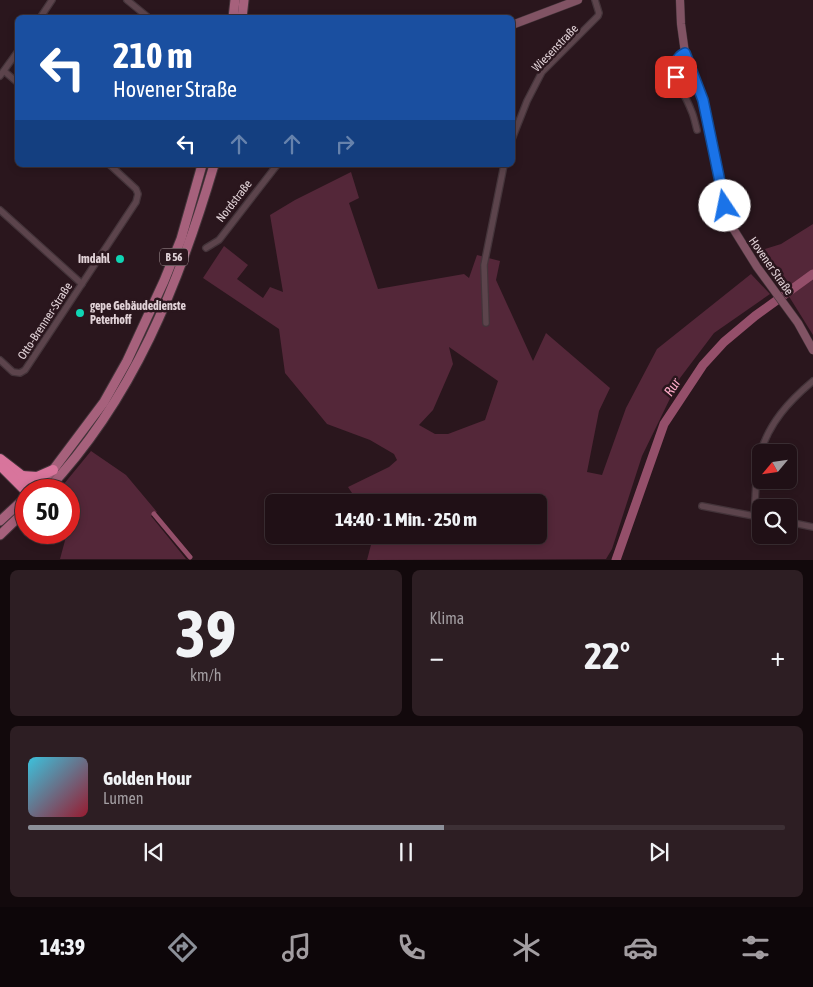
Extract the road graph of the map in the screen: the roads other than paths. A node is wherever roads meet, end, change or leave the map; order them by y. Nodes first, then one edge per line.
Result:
1 (52, 0) edge
2 (126, 0) edge
3 (235, 0) edge
4 (244, 0) edge
5 (578, 0) edge
6 (595, 0) edge
7 (680, 0) edge
8 (42, 15) edge
9 (145, 15) edge
10 (233, 15) edge
11 (242, 15) edge
12 (515, 23) edge
13 (685, 53) junction
14 (15, 55) edge
15 (2, 74) edge
16 (15, 81) edge
17 (697, 130) dead end
18 (515, 131) edge
19 (112, 167) edge
20 (201, 167) edge
21 (213, 167) edge
22 (275, 167) edge
23 (504, 167) edge
24 (0, 210) edge
25 (206, 248) dead end
26 (82, 284) junction
27 (486, 323) dead end
28 (813, 350) edge
29 (0, 360) edge
30 (813, 381) edge
31 (0, 459) edge
32 (0, 466) edge
33 (52, 470) junction
34 (22, 476) junction
35 (17, 479) edge
36 (24, 479) edge
37 (43, 479) edge
38 (57, 479) edge
39 (756, 499) edge
40 (702, 506) dead end
41 (15, 507) edge
42 (752, 516) edge
43 (0, 521) edge
44 (15, 521) edge
45 (797, 524) edge
46 (813, 527) edge
47 (0, 535) edge

1 - 8 street
2 - 9 street
3 - 10 main road
4 - 11 main road
5 - 12 main road
6 - 18 street, Wiesenstraße
7 - 13 main road, Hovener Straße
13 - 17 street
13 - 28 main road, Hovener Straße
14 - 15 street
15 - 16 street
19 - 26 street, Otto-Brenner-Straße
20 - 33 main road, B 56
21 - 38 main road, B 56
22 - 25 street, Nordstraße
23 - 27 street
24 - 26 street, Otto-Brenner-Straße
26 - 29 street, Otto-Brenner-Straße
30 - 39 street
31 - 34 highway
32 - 35 highway
33 - 34 highway
33 - 37 main road, B 56
34 - 36 highway
40 - 42 street
41 - 43 main road
44 - 47 main road
45 - 46 street

